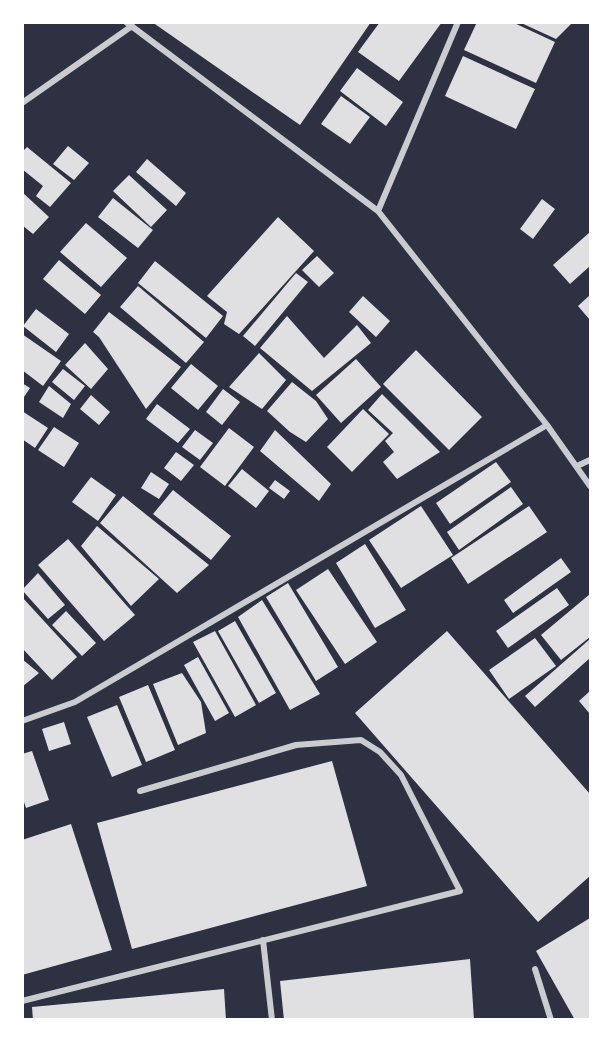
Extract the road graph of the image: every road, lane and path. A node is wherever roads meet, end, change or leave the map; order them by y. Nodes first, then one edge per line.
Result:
1 (458, 23) edge
2 (129, 24) edge
3 (22, 103) edge
4 (378, 212) junction
5 (547, 425) junction
6 (591, 460) edge
7 (577, 466) junction
8 (591, 486) edge
9 (22, 721) edge
10 (140, 790) dead end
11 (263, 940) junction
12 (534, 969) dead end
13 (22, 1001) edge
14 (273, 1020) edge
15 (551, 1020) edge

1 - 4 street
2 - 3 street
2 - 4 street
4 - 5 street
5 - 7 street
5 - 9 street
6 - 7 street
7 - 8 street
10 - 11 street
11 - 13 street
11 - 14 street
12 - 15 street

